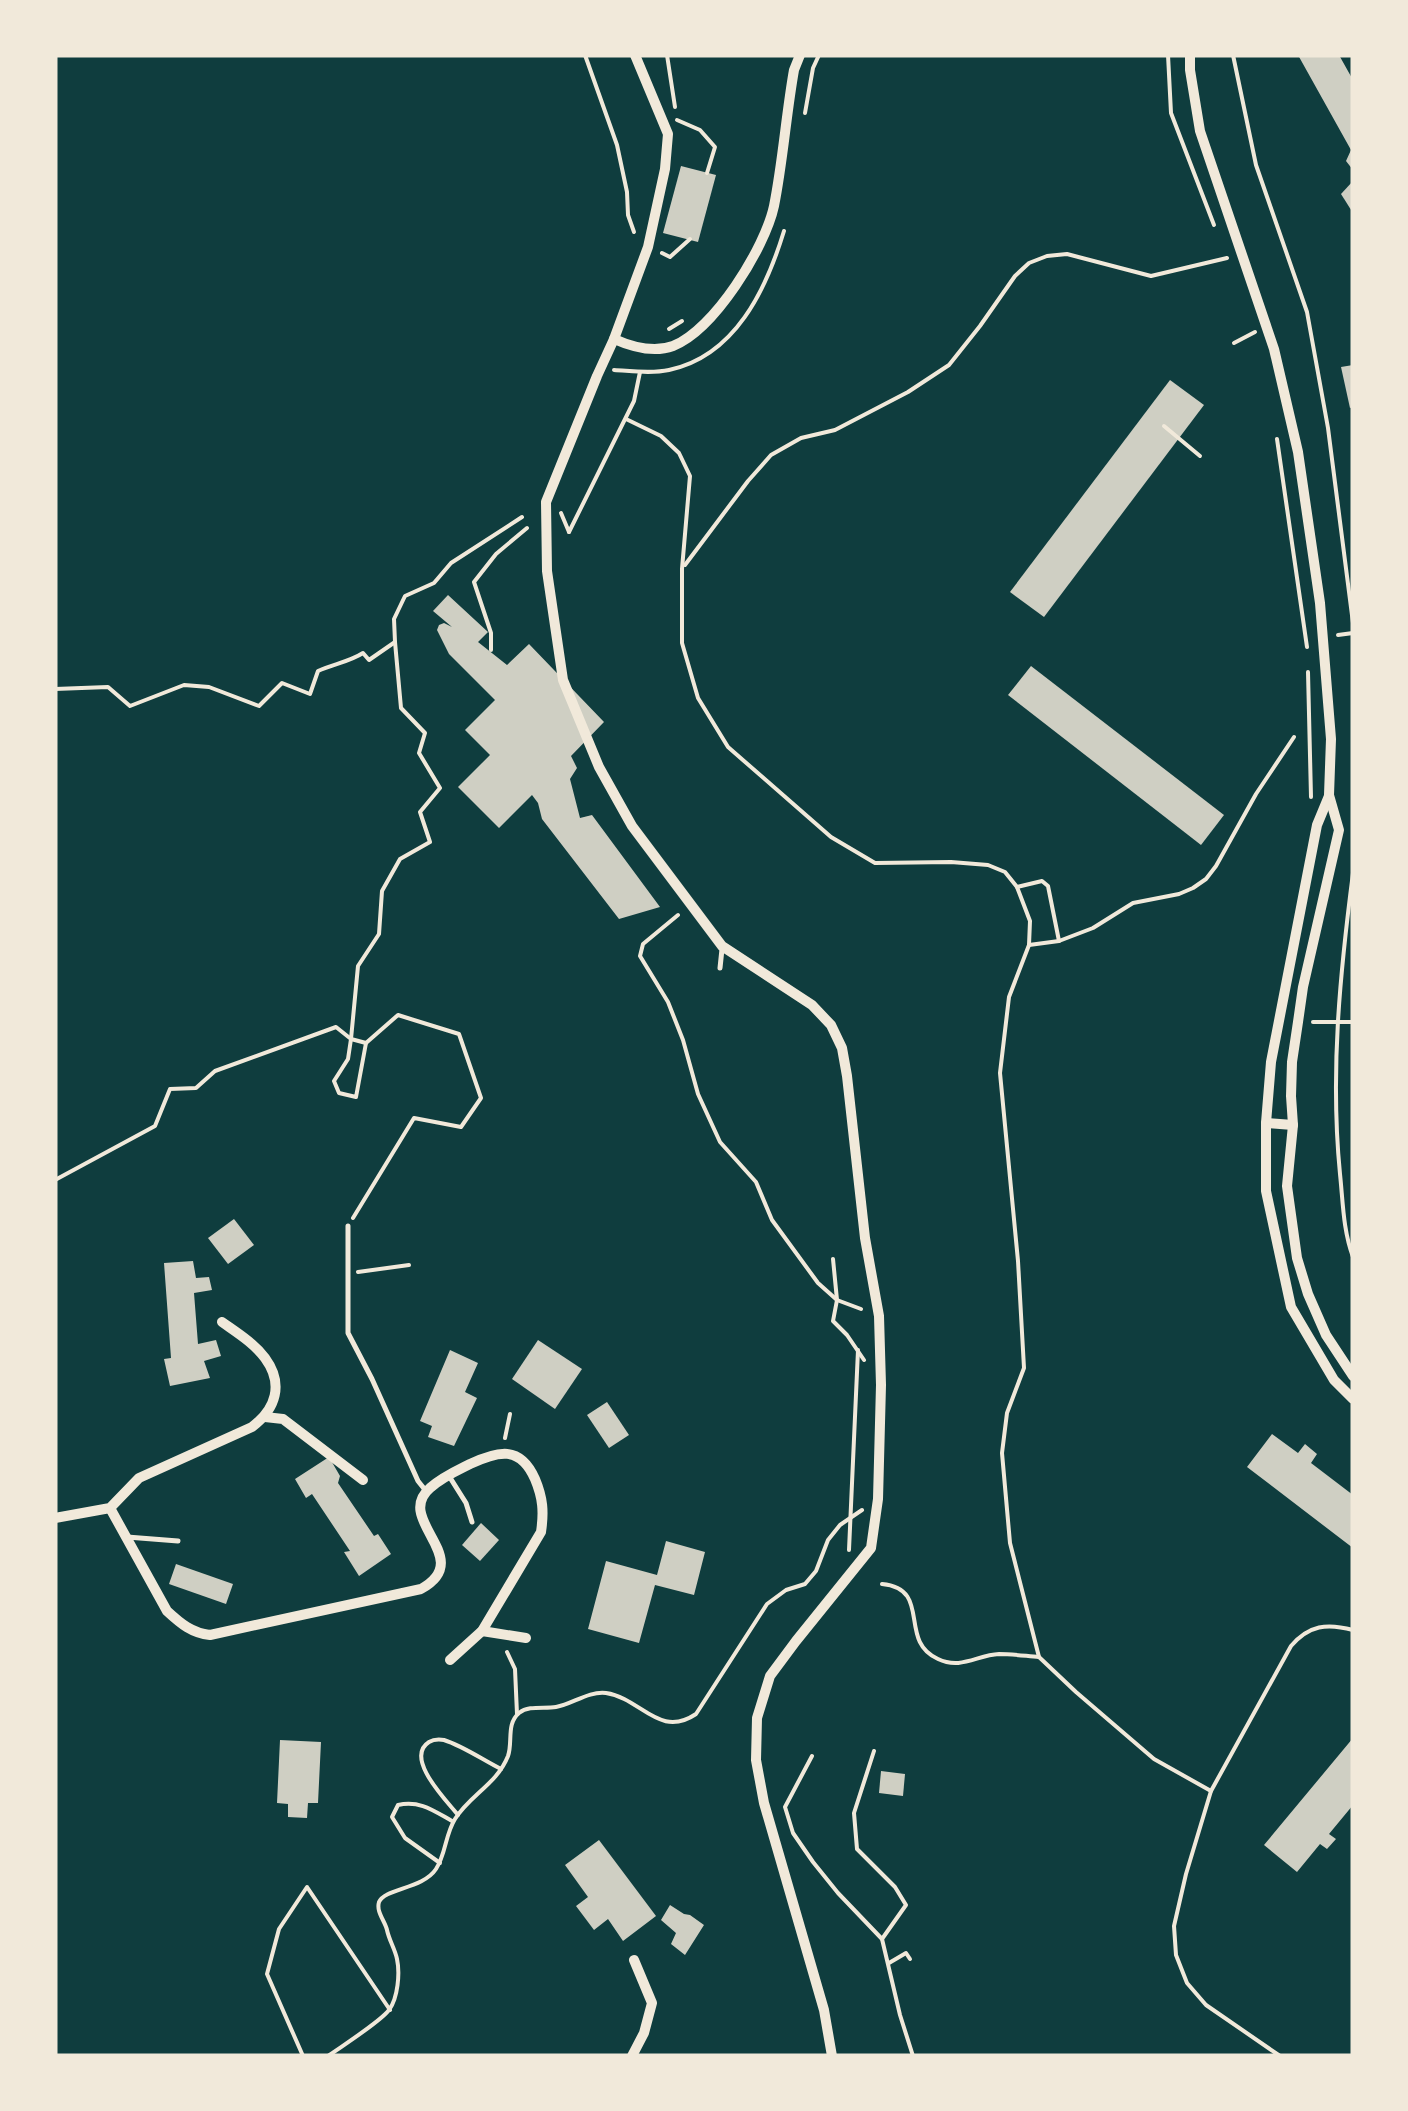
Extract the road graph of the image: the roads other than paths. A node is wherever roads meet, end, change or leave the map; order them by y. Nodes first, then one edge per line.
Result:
1 (635, 55) edge
2 (800, 55) edge
3 (1190, 55) edge
4 (614, 339) junction
5 (1329, 795) junction
6 (722, 946) junction
7 (720, 968) dead end
8 (1266, 1123) junction
9 (1293, 1125) junction
10 (348, 1226) road end
11 (222, 1322) dead end
12 (1353, 1376) edge
13 (1353, 1399) edge
14 (265, 1417) junction
15 (448, 1474) junction
16 (363, 1480) dead end
17 (426, 1490) junction
18 (110, 1508) junction
19 (55, 1518) edge
20 (472, 1522) dead end
21 (127, 1537) junction
22 (178, 1541) dead end
23 (482, 1631) junction
24 (526, 1638) dead end
25 (450, 1660) dead end
26 (634, 1960) dead end
27 (632, 2056) edge
28 (832, 2056) edge

1 - 4 street
2 - 4 street
3 - 5 street
4 - 6 street
5 - 8 street
5 - 9 street
6 - 7 lane
6 - 28 street
8 - 9 street
8 - 13 street
9 - 12 street
10 - 17 lane
11 - 14 street
14 - 16 street
14 - 18 street
15 - 17 street
15 - 20 lane
15 - 23 street
17 - 21 street
18 - 19 street
18 - 21 street
21 - 22 lane
23 - 24 street
23 - 25 street
26 - 27 street

